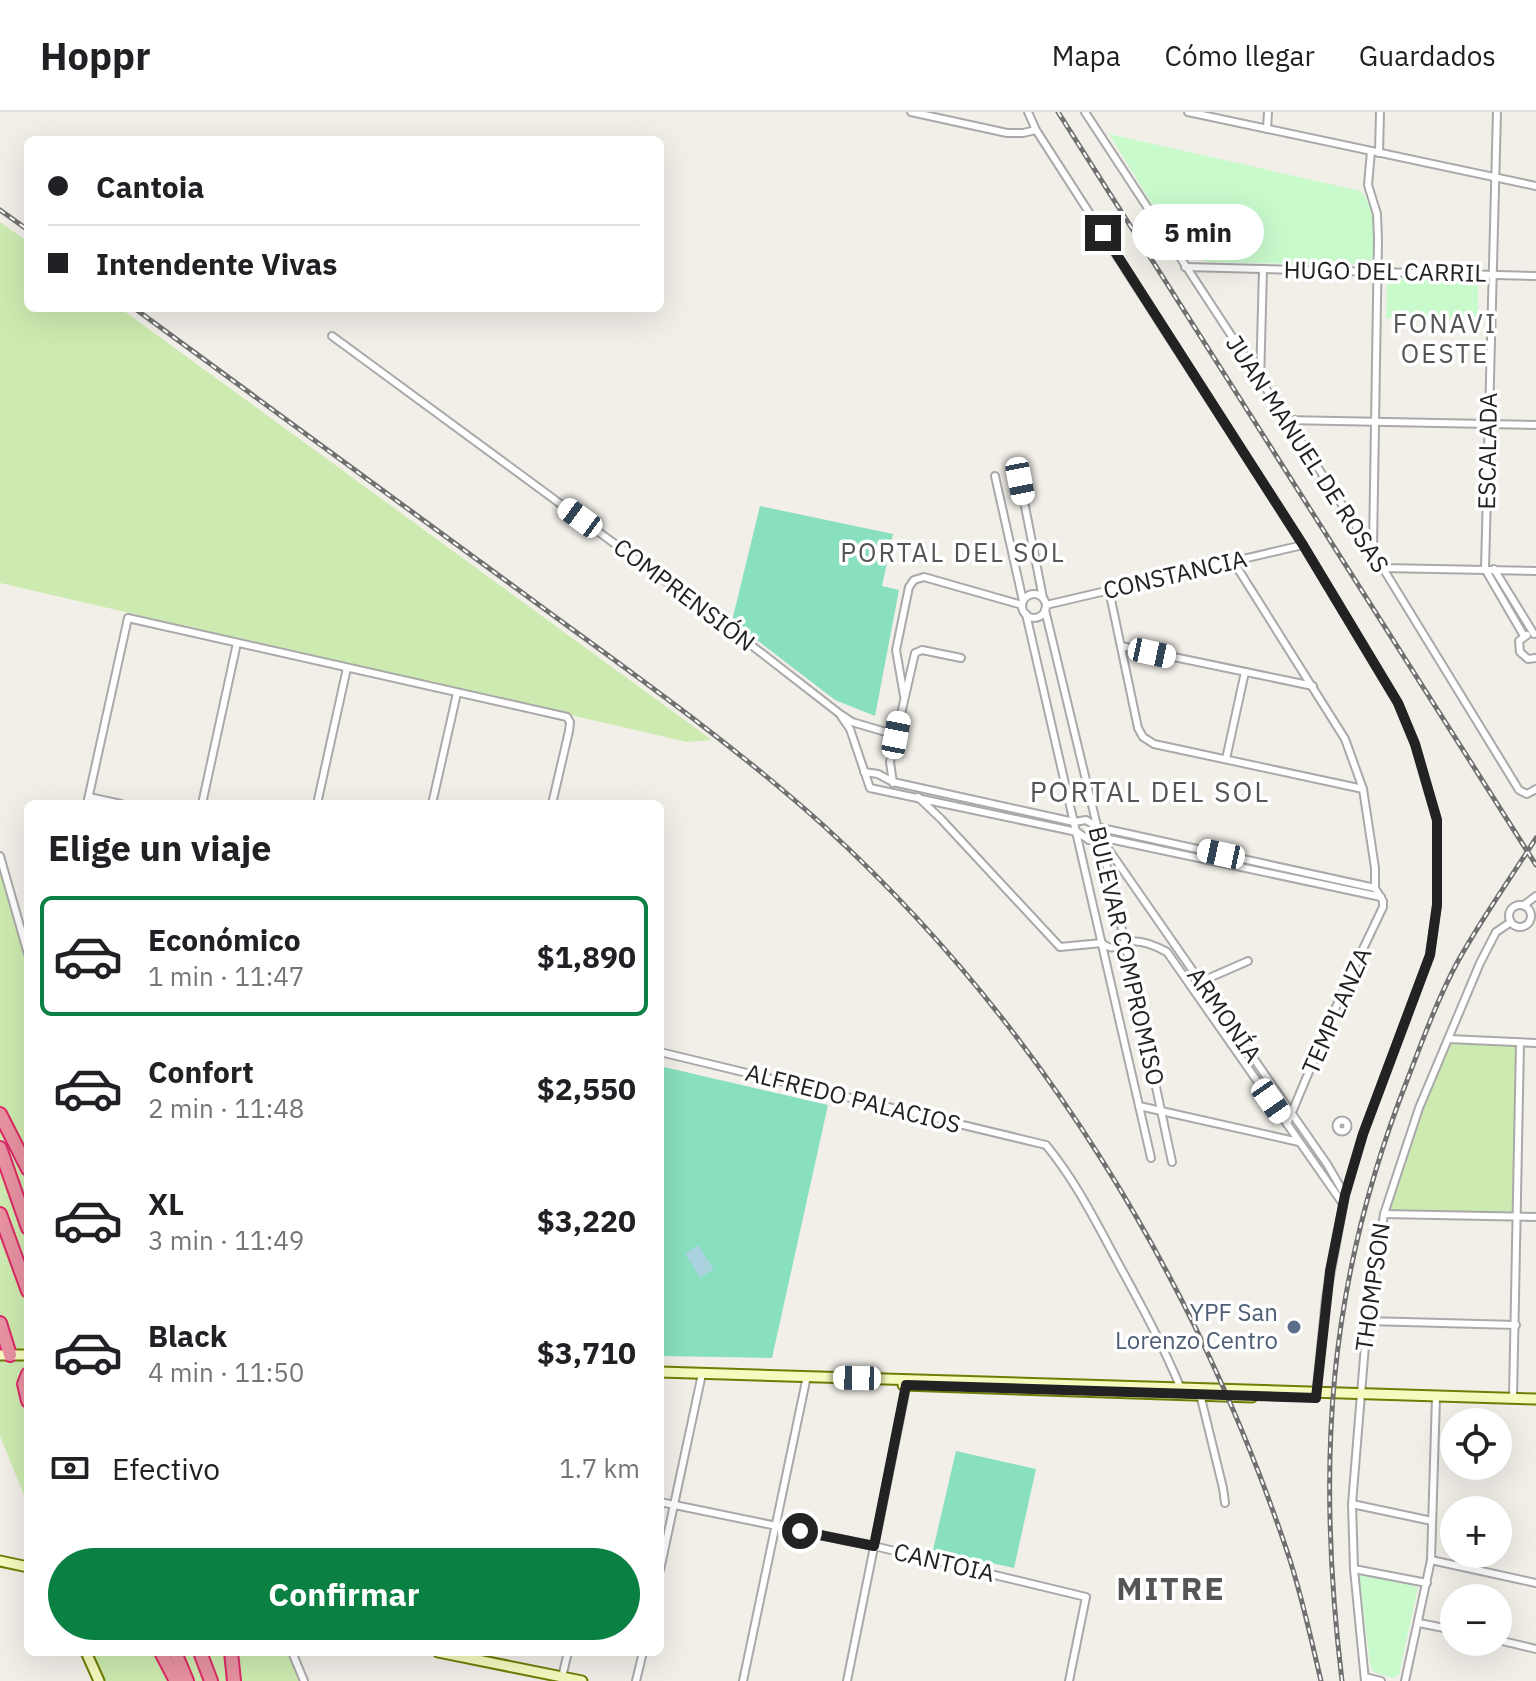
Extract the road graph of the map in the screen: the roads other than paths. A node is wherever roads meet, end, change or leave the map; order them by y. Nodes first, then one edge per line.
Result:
1 (911, 112) edge
2 (1028, 112) edge
3 (1085, 112) edge
4 (1188, 112) edge
5 (1268, 112) edge
6 (1380, 112) edge
7 (1497, 112) edge
8 (1267, 129) junction
9 (1036, 130) junction
10 (1371, 151) junction
11 (1379, 153) junction
12 (1496, 177) junction
13 (1536, 186) edge
14 (1185, 267) junction
15 (1263, 269) junction
16 (1377, 272) junction
17 (1493, 275) junction
18 (1536, 276) edge
19 (332, 336) dead end
20 (1260, 383) junction
21 (1285, 420) junction
22 (1375, 422) junction
23 (1489, 424) junction
24 (1536, 425) edge
25 (995, 476) dead end
26 (1020, 481) dead end
27 (1303, 545) junction
28 (1373, 552) junction
29 (1233, 561) junction
30 (1382, 568) junction
31 (1485, 569) junction
32 (1494, 569) junction
33 (1536, 571) edge
34 (1109, 590) junction
35 (1023, 603) junction
36 (1045, 604) junction
37 (1026, 614) junction
38 (1535, 634) edge
39 (1524, 636) junction
40 (237, 643) junction
41 (1121, 646) junction
42 (961, 658) dead end
43 (1536, 658) edge
44 (347, 668) junction
45 (1245, 672) junction
46 (1313, 686) junction
47 (457, 693) junction
48 (904, 696) junction
49 (840, 714) junction
50 (896, 735) junction
51 (1226, 759) junction
52 (864, 772) junction
53 (893, 782) junction
54 (1363, 789) junction
55 (1536, 789) edge
56 (899, 793) junction
57 (918, 797) junction
58 (88, 800) edge
59 (203, 800) edge
60 (318, 800) edge
61 (433, 800) edge
62 (553, 800) edge
63 (1074, 822) junction
64 (1097, 827) junction
65 (1077, 832) junction
66 (1100, 837) junction
67 (0, 856) edge
68 (1375, 888) junction
69 (1536, 896) edge
70 (1381, 897) junction
71 (1524, 905) junction
72 (1511, 922) junction
73 (1533, 922) edge
74 (24, 924) edge
75 (19, 925) junction
76 (24, 941) edge
77 (1125, 942) junction
78 (1102, 943) junction
79 (1248, 961) dead end
80 (1201, 981) junction
81 (1190, 985) junction
82 (1448, 1039) junction
83 (1520, 1043) junction
84 (1536, 1043) edge
85 (664, 1053) edge
86 (1139, 1106) junction
87 (1161, 1112) junction
88 (0, 1114) edge
89 (1293, 1114) junction
90 (1287, 1124) junction
91 (1347, 1129) dead end
92 (1363, 1134) junction
93 (1299, 1142) junction
94 (0, 1148) edge
95 (1151, 1158) dead end
96 (24, 1161) edge
97 (1172, 1162) dead end
98 (1345, 1195) junction
99 (1343, 1204) junction
100 (0, 1214) edge
101 (1384, 1214) junction
102 (1518, 1216) junction
103 (24, 1217) edge
104 (1536, 1217) edge
105 (24, 1280) edge
106 (1367, 1321) junction
107 (0, 1323) edge
108 (1516, 1325) junction
109 (5, 1355) edge
110 (664, 1375) edge
111 (702, 1376) junction
112 (806, 1379) junction
113 (907, 1382) junction
114 (1182, 1390) junction
115 (1199, 1391) junction
116 (1316, 1396) junction
117 (1359, 1397) junction
118 (1436, 1399) junction
119 (1513, 1399) junction
120 (1536, 1402) edge
121 (664, 1503) edge
122 (1225, 1503) dead end
123 (1352, 1504) junction
124 (674, 1505) junction
125 (1432, 1521) junction
126 (775, 1526) junction
127 (874, 1546) junction
128 (664, 1551) edge
129 (1431, 1560) junction
130 (0, 1561) edge
131 (24, 1566) edge
132 (1354, 1569) junction
133 (1427, 1583) junction
134 (1536, 1583) edge
135 (1419, 1623) junction
136 (1440, 1627) edge
137 (1512, 1643) edge
138 (1536, 1649) edge
139 (88, 1656) edge
140 (163, 1656) edge
141 (177, 1656) edge
142 (202, 1656) edge
143 (231, 1656) edge
144 (294, 1656) edge
145 (567, 1656) edge
146 (642, 1656) edge
147 (484, 1657) edge
148 (562, 1677) junction
149 (1365, 1679) edge
150 (99, 1681) edge
151 (176, 1681) edge
152 (187, 1681) edge
153 (211, 1681) edge
154 (234, 1681) edge
155 (304, 1681) edge
156 (582, 1681) edge
157 (636, 1681) edge
158 (743, 1681) edge
159 (847, 1681) edge
160 (1069, 1681) edge
161 (1381, 1681) edge
162 (1405, 1681) edge

1 - 9 street
2 - 9 street
3 - 14 street, JUAN MANUEL DE ROSAS
4 - 8 street
5 - 8 street
6 - 11 street
7 - 12 street, ESCALADA
8 - 10 street
9 - 27 street
10 - 11 street
10 - 16 street
11 - 12 street
12 - 13 street
12 - 17 street, ESCALADA
14 - 15 street, HUGO DEL CARRIL
14 - 20 street, JUAN MANUEL DE ROSAS
15 - 16 street, HUGO DEL CARRIL
15 - 20 street
16 - 17 street, HUGO DEL CARRIL
16 - 22 street
17 - 18 street, HUGO DEL CARRIL
17 - 23 street, ESCALADA
19 - 49 street, COMPRENSIÓN
20 - 21 street, JUAN MANUEL DE ROSAS
21 - 22 street
21 - 28 street, JUAN MANUEL DE ROSAS
22 - 23 street
22 - 28 street
23 - 24 street
23 - 31 street, ESCALADA
25 - 35 street
26 - 36 street, BULEVAR COMPROMISO
27 - 29 street, CONSTANCIA
27 - 92 street
28 - 30 street, JUAN MANUEL DE ROSAS
29 - 34 street, CONSTANCIA
29 - 46 street
30 - 31 street
30 - 55 street, JUAN MANUEL DE ROSAS
31 - 32 street
31 - 39 street
32 - 33 street
32 - 38 street
34 - 36 street, CONSTANCIA
34 - 41 street
35 - 36 street
35 - 37 street, BULEVAR COMPROMISO
35 - 48 street
36 - 37 street
36 - 64 street, BULEVAR COMPROMISO
37 - 63 street, BULEVAR COMPROMISO
38 - 39 street
39 - 43 street
40 - 44 street
40 - 58 street
40 - 59 street
41 - 45 street
41 - 51 street
42 - 48 street
44 - 47 street
44 - 60 street
45 - 46 street
45 - 51 street
46 - 54 street
47 - 61 street
47 - 62 street
48 - 50 street
49 - 50 street, COMPRENSIÓN
49 - 52 street, COMPRENSIÓN
50 - 53 street
51 - 54 street
52 - 53 street
52 - 56 street
53 - 56 street
53 - 63 street
54 - 68 street
56 - 57 street
57 - 65 street
57 - 78 street
63 - 64 street
63 - 65 street, BULEVAR COMPROMISO
64 - 66 street, BULEVAR COMPROMISO
64 - 68 street
65 - 66 street
65 - 78 street, BULEVAR COMPROMISO
66 - 70 street
66 - 77 street, BULEVAR COMPROMISO
66 - 80 street, ARMONÍA
67 - 75 street
68 - 70 street
69 - 71 street
70 - 89 street, TEMPLANZA
71 - 72 street
71 - 73 street
72 - 73 street
72 - 82 street, THOMPSON
74 - 75 street
75 - 76 street
77 - 78 street
77 - 81 street, ARMONÍA
77 - 87 street, BULEVAR COMPROMISO
78 - 86 street, BULEVAR COMPROMISO
79 - 80 street
80 - 81 street
80 - 89 street, ARMONÍA
81 - 90 street, ARMONÍA
82 - 83 street
82 - 101 street, THOMPSON
83 - 84 street
83 - 102 street
85 - 114 street, ALFREDO PALACIOS
86 - 87 street
86 - 95 street, BULEVAR COMPROMISO
87 - 93 street
87 - 97 street, BULEVAR COMPROMISO
88 - 96 highway
89 - 90 street, TEMPLANZA
89 - 98 street, ARMONÍA
90 - 93 street, ARMONÍA
91 - 92 street
92 - 98 street
93 - 99 street, ARMONÍA
94 - 103 highway
98 - 99 street
99 - 116 street
100 - 105 highway
101 - 102 street
101 - 106 street, THOMPSON
102 - 104 street
102 - 108 street
106 - 108 street
106 - 117 street, THOMPSON
107 - 109 highway
108 - 119 street
110 - 111 main road
111 - 112 main road
111 - 124 street
112 - 113 main road
112 - 126 street
113 - 114 main road
113 - 127 street
114 - 115 main road
115 - 116 main road
115 - 122 street
116 - 117 main road
117 - 118 main road
117 - 123 street, THOMPSON
118 - 119 main road
118 - 120 main road
118 - 125 street
119 - 120 main road
121 - 124 street, CANTOIA
123 - 125 street
123 - 132 street, THOMPSON
124 - 126 street, CANTOIA
124 - 128 street
125 - 129 street
126 - 127 street, CANTOIA
126 - 158 street
127 - 159 street
127 - 160 street, CANTOIA
129 - 133 street
129 - 134 street
130 - 131 main road
132 - 133 street
132 - 149 street, THOMPSON
133 - 135 street
135 - 136 street
135 - 162 street
137 - 138 street
139 - 150 main road
140 - 151 highway
141 - 152 highway
142 - 153 highway
143 - 154 highway
144 - 155 street
145 - 148 street
146 - 157 street
147 - 148 main road
148 - 156 main road
149 - 161 street

